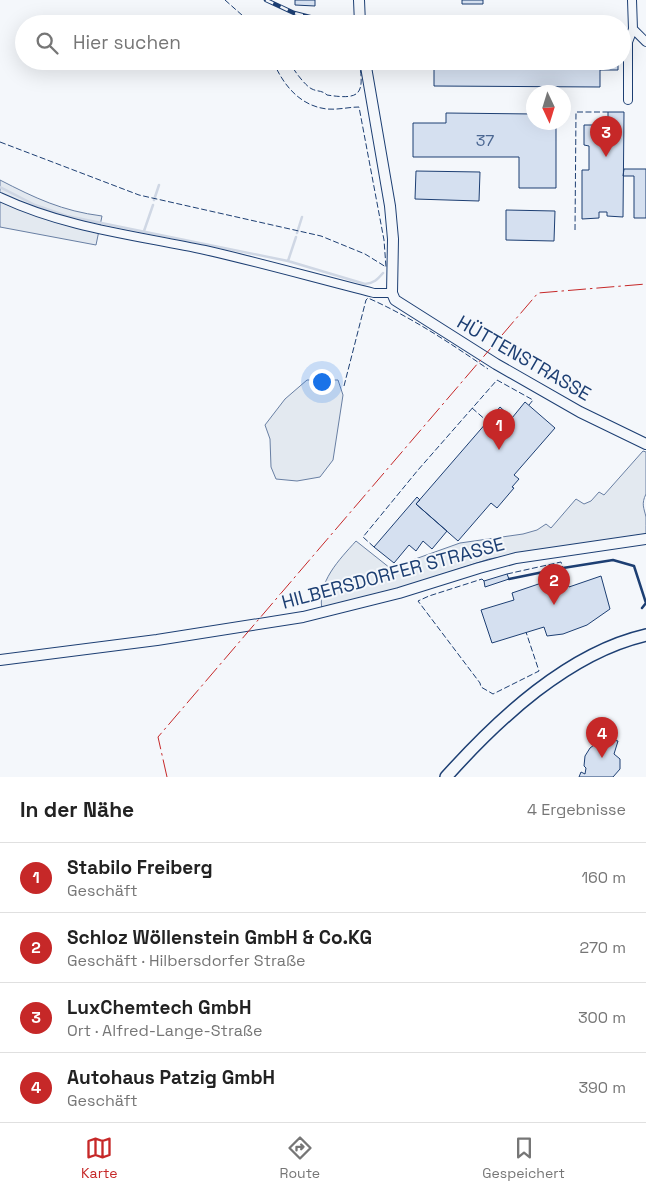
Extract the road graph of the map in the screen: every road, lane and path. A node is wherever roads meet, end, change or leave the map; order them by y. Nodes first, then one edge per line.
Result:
1 (358, 0) edge
2 (632, 0) edge
3 (359, 15) edge
4 (634, 29) junction
5 (631, 36) edge
6 (646, 42) edge
7 (367, 70) edge
8 (628, 70) edge
9 (628, 100) dead end
10 (0, 197) edge
11 (392, 293) junction
12 (646, 444) edge
13 (646, 540) edge
14 (646, 635) edge
15 (0, 660) edge
16 (446, 777) edge

1 - 3 main road
2 - 4 street
4 - 5 street
4 - 6 street
7 - 11 main road
8 - 9 street
10 - 11 street
11 - 12 main road, HÜTTENSTRASSE
13 - 15 main road, HILBERSDORFER STRASSE
14 - 16 main road

